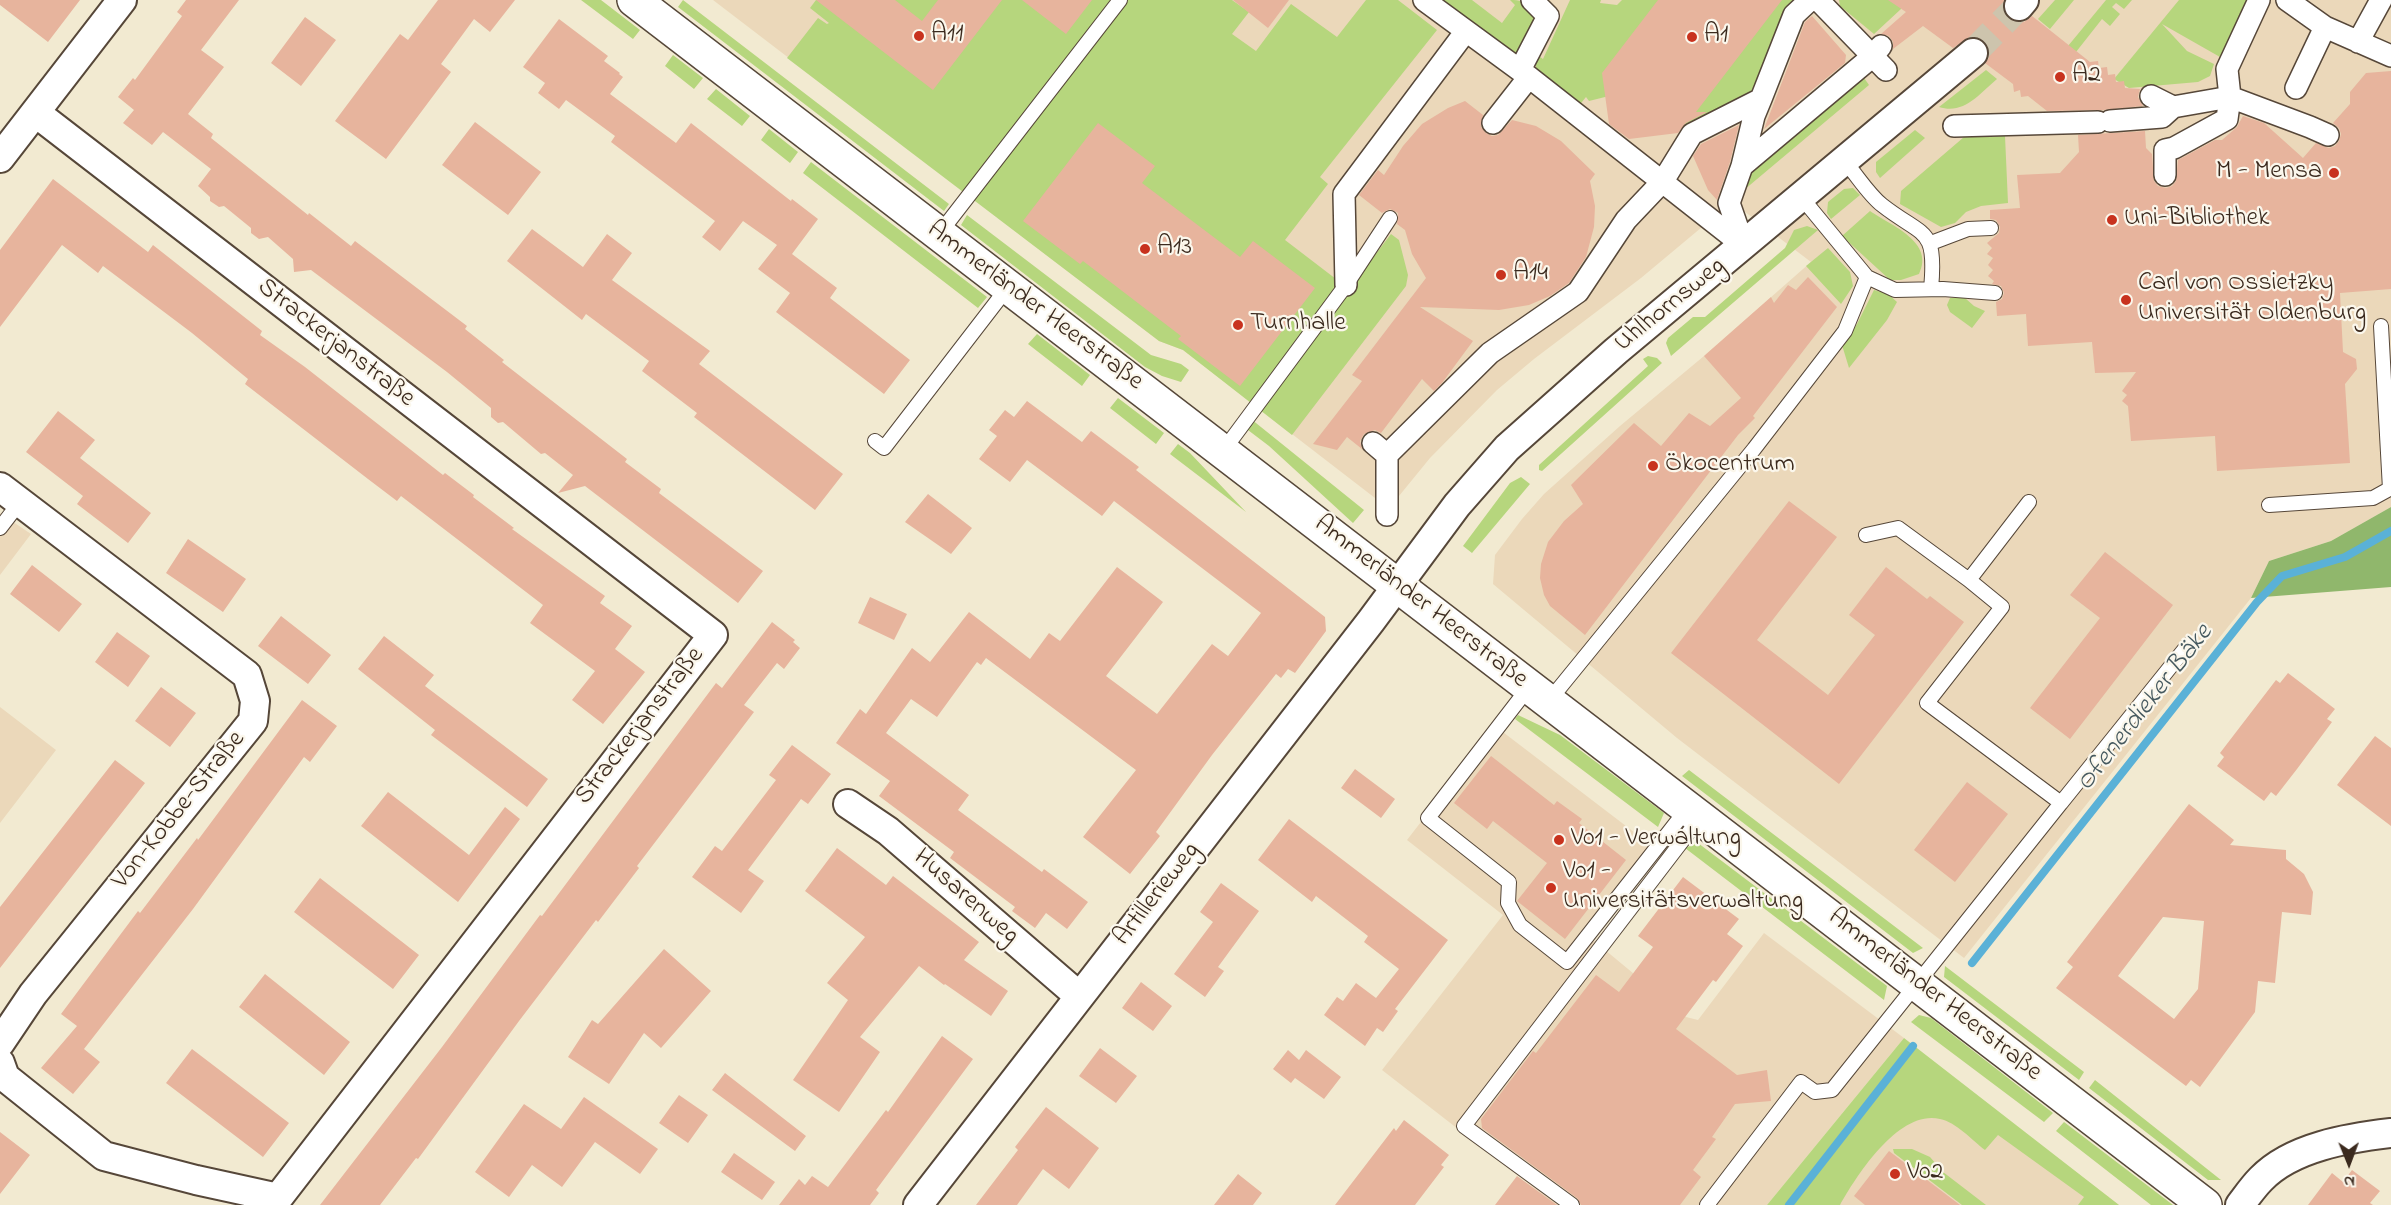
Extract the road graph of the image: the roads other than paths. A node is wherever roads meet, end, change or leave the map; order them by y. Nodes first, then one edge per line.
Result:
1 (122, 0) edge
2 (634, 0) edge
3 (1120, 0) edge
4 (1424, 0) edge
5 (1532, 0) edge
6 (1810, 0) edge
7 (1818, 0) edge
8 (2259, 0) edge
9 (2287, 0) edge
10 (2381, 0) edge
11 (1552, 8) edge
12 (2325, 27) junction
13 (1466, 31) junction
14 (2358, 42) junction
15 (1973, 53) tunnel mouth
16 (2391, 56) edge
17 (1524, 74) junction
18 (2151, 96) dead end
19 (2230, 97) junction
20 (1761, 99) junction
21 (2173, 107) junction
22 (36, 113) junction
23 (1493, 123) dead end
24 (1954, 126) dead end
25 (0, 158) edge
26 (1845, 162) junction
27 (1742, 166) junction
28 (2165, 175) dead end
29 (1663, 181) junction
30 (1802, 198) junction
31 (1390, 219) dead end
32 (1991, 228) dead end
33 (939, 234) junction
34 (1931, 243) junction
35 (1744, 246) junction
36 (1868, 277) junction
37 (1346, 285) junction
38 (1008, 287) junction
39 (1931, 289) junction
40 (1995, 293) dead end
41 (2381, 326) dead end
42 (875, 441) dead end
43 (1223, 451) junction
44 (2391, 489) edge
45 (10, 495) edge
46 (2029, 502) dead end
47 (2269, 505) dead end
48 (1387, 515) dead end
49 (0, 528) edge
50 (1866, 535) dead end
51 (1969, 580) junction
52 (1397, 585) junction
53 (2188, 645) dead end
54 (1538, 694) junction
55 (2061, 803) junction
56 (848, 804) dead end
57 (1693, 814) junction
58 (1917, 983) junction
59 (1079, 996) junction
60 (0, 1043) edge
61 (2, 1073) edge
62 (2391, 1133) edge
63 (918, 1205) edge
64 (1572, 1205) edge
65 (1707, 1205) edge
66 (2205, 1205) edge
67 (2240, 1205) edge

1 - 22 street
2 - 33 street, Ammerländer Heerstraße
3 - 33 lane
4 - 13 street
5 - 11 street
6 - 20 street
7 - 27 street
8 - 19 street
9 - 12 street
10 - 14 street
11 - 17 street
12 - 14 street
12 - 19 street
13 - 17 street
13 - 37 street
14 - 16 street
15 - 26 street, Uhlhornsweg
17 - 23 street
17 - 29 street
18 - 21 street
19 - 21 street
19 - 28 street
20 - 27 street
20 - 29 street
21 - 24 street
22 - 25 street
22 - 61 street, Strackerjanstraße
26 - 30 street, Uhlhornsweg
26 - 34 lane
27 - 35 street
29 - 35 street
29 - 48 street
30 - 35 street, Uhlhornsweg
30 - 36 lane
31 - 37 lane
32 - 34 lane
33 - 38 street, Ammerländer Heerstraße
34 - 39 lane
35 - 52 street, Uhlhornsweg
36 - 39 lane
36 - 54 lane
37 - 43 lane
38 - 42 lane
38 - 43 street, Ammerländer Heerstraße
39 - 40 lane
41 - 44 lane
43 - 52 street, Ammerländer Heerstraße
44 - 47 lane
45 - 49 lane
45 - 60 street, Von-Kobbe-Straße
46 - 51 lane
50 - 51 lane
51 - 55 lane
52 - 54 street, Ammerländer Heerstraße
52 - 59 street, Artillerieweg
53 - 55 lane
54 - 57 street, Ammerländer Heerstraße
54 - 57 lane
55 - 58 lane
56 - 59 street, Husarenweg
57 - 58 street, Ammerländer Heerstraße
57 - 64 lane
58 - 65 lane
58 - 66 street, Ammerländer Heerstraße
59 - 63 street, Artillerieweg
62 - 67 street

